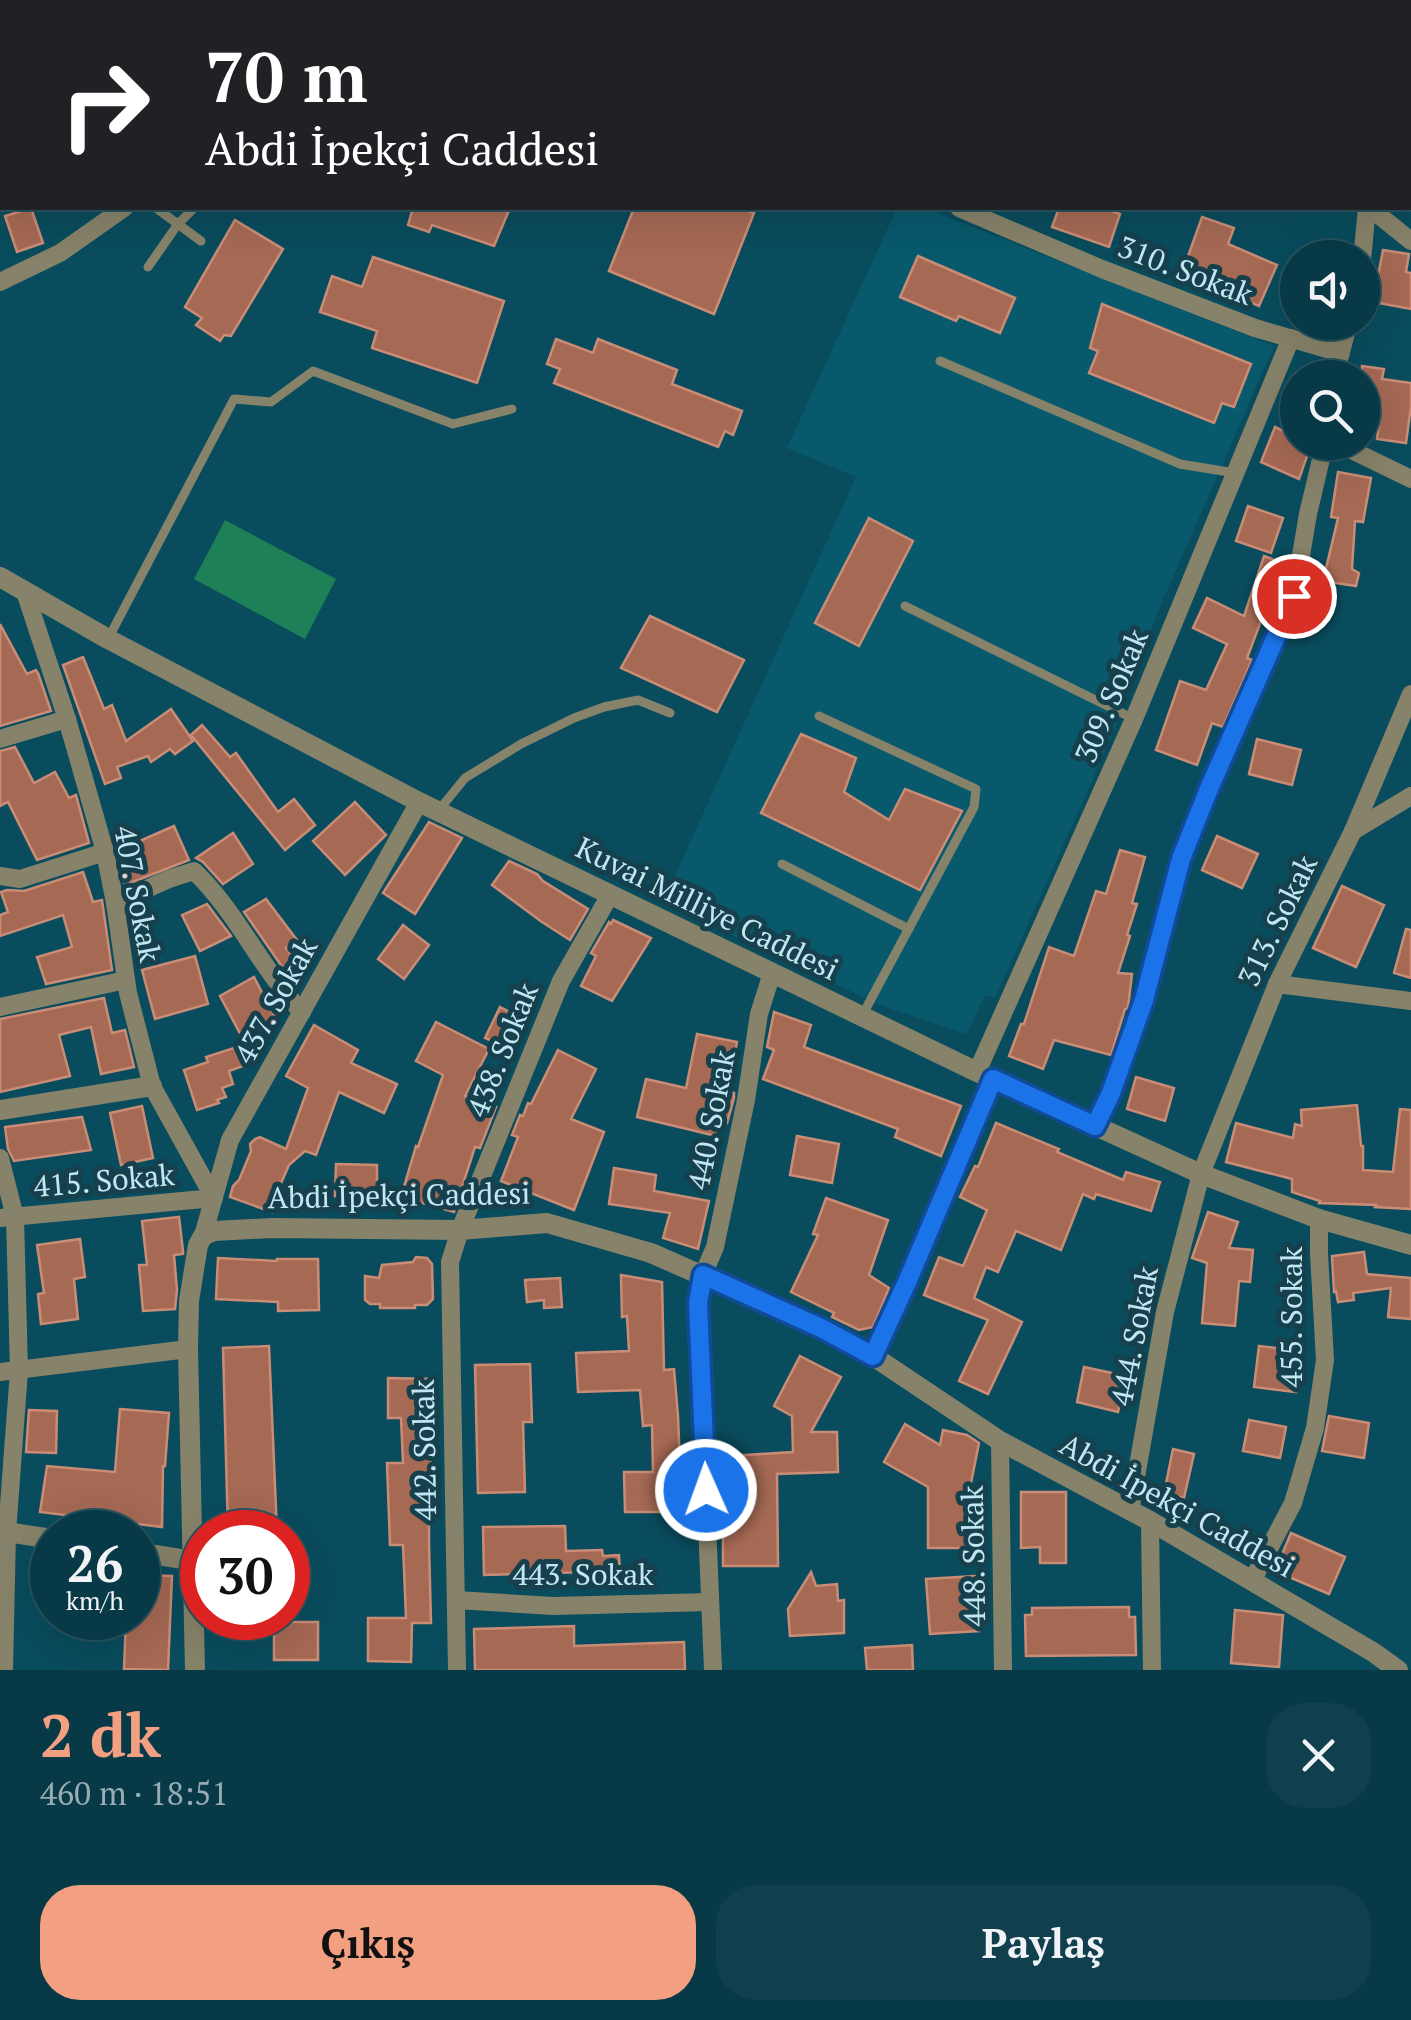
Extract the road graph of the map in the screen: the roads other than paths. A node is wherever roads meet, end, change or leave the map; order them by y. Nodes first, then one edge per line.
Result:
1 (121, 210) edge
2 (159, 210) edge
3 (192, 210) edge
4 (964, 210) edge
5 (1368, 210) edge
6 (1371, 210) edge
7 (178, 224) junction
8 (1364, 240) edge
9 (200, 241) dead end
10 (1411, 242) edge
11 (148, 267) dead end
12 (0, 282) edge
13 (1280, 335) edge
14 (1289, 340) edge
15 (1297, 340) edge
16 (1344, 340) edge
17 (1341, 353) junction
18 (1339, 360) edge
19 (940, 361) dead end
20 (512, 409) dead end
21 (1321, 460) edge
22 (1373, 460) edge
23 (1235, 472) junction
24 (1411, 478) edge
25 (0, 578) edge
26 (25, 592) junction
27 (904, 606) dead end
28 (108, 639) junction
29 (1411, 694) edge
30 (670, 714) dead end
31 (819, 716) dead end
32 (67, 719) junction
33 (1134, 719) junction
34 (0, 739) edge
35 (1411, 796) edge
36 (428, 807) junction
37 (1353, 831) junction
38 (104, 852) junction
39 (782, 864) dead end
40 (0, 876) edge
41 (610, 896) junction
42 (115, 904) junction
43 (909, 929) junction
44 (772, 973) junction
45 (126, 980) junction
46 (1277, 984) junction
47 (1411, 1001) edge
48 (0, 1007) edge
49 (302, 1012) junction
50 (862, 1017) junction
51 (985, 1076) junction
52 (152, 1086) junction
53 (0, 1110) edge
54 (1095, 1126) junction
55 (0, 1158) edge
56 (1201, 1174) junction
57 (214, 1198) junction
58 (8, 1218) edge
59 (1320, 1219) junction
60 (460, 1230) junction
61 (203, 1236) junction
62 (1411, 1246) edge
63 (703, 1275) junction
64 (188, 1349) junction
65 (873, 1356) junction
66 (10, 1372) edge
67 (1000, 1441) junction
68 (193, 1510) edge
69 (1130, 1510) junction
70 (1150, 1521) junction
71 (4, 1531) edge
72 (30, 1535) edge
73 (1252, 1582) junction
74 (456, 1600) junction
75 (710, 1602) junction
76 (195, 1640) edge
77 (4, 1670) edge
78 (195, 1670) edge
79 (457, 1670) edge
80 (712, 1670) edge
81 (1003, 1670) edge
82 (1152, 1670) edge
83 (1398, 1670) edge

1 - 12 street
2 - 7 lane
3 - 7 lane
4 - 13 street, 310. Sokak
5 - 8 street
6 - 10 street
7 - 9 lane
7 - 11 lane
14 - 23 street, 309. Sokak
15 - 17 street, 310. Sokak
16 - 17 street
17 - 18 street
19 - 23 lane
20 - 28 lane
21 - 54 street
22 - 24 street
23 - 33 street, 309. Sokak
25 - 26 street, Kuvai Milliye Caddesi
26 - 28 street, Kuvai Milliye Caddesi
26 - 32 street, 407. Sokak
27 - 33 lane
28 - 36 street, Kuvai Milliye Caddesi
29 - 37 street, 313. Sokak
30 - 36 lane
31 - 43 lane
32 - 34 street
32 - 38 street, 407. Sokak
33 - 51 street, 309. Sokak
35 - 37 street
36 - 41 street, Kuvai Milliye Caddesi
36 - 49 street, 437. Sokak
37 - 46 street, 313. Sokak
38 - 40 street
38 - 42 street, 407. Sokak
39 - 43 lane
41 - 44 street, Kuvai Milliye Caddesi
41 - 60 street, 438. Sokak
42 - 45 street, 407. Sokak
42 - 49 street
43 - 50 lane
44 - 50 street, Kuvai Milliye Caddesi
44 - 63 street, 440. Sokak
45 - 48 street
45 - 52 street, 407. Sokak
46 - 47 street
46 - 56 street, 313. Sokak
49 - 57 street, 437. Sokak
50 - 51 street, Kuvai Milliye Caddesi
51 - 54 street, Kuvai Milliye Caddesi
51 - 65 street, 309. Sokak
52 - 53 street
52 - 57 street, 407. Sokak
54 - 56 street, Kuvai Milliye Caddesi
55 - 58 street
56 - 59 street, Kuvai Milliye Caddesi
56 - 69 street, 444. Sokak
57 - 58 street, 415. Sokak
57 - 61 street, 437. Sokak
58 - 66 street
59 - 62 street, Kuvai Milliye Caddesi
59 - 73 street, 455. Sokak
60 - 61 street, Abdi İpekçi Caddesi
60 - 63 street, Abdi İpekçi Caddesi
60 - 74 street, 442. Sokak
61 - 64 street
63 - 65 street, Abdi İpekçi Caddesi
63 - 75 street, 440. Sokak
64 - 66 street
64 - 68 street
65 - 67 street, Abdi İpekçi Caddesi
66 - 71 street
67 - 69 street, Abdi İpekçi Caddesi
67 - 81 street, 448. Sokak
69 - 70 street, Abdi İpekçi Caddesi
70 - 73 street, Abdi İpekçi Caddesi
70 - 82 street
71 - 72 street
71 - 77 street
73 - 83 street, Abdi İpekçi Caddesi
74 - 75 street, 443. Sokak
74 - 79 street, 442. Sokak
75 - 80 street, 440. Sokak
76 - 78 street

